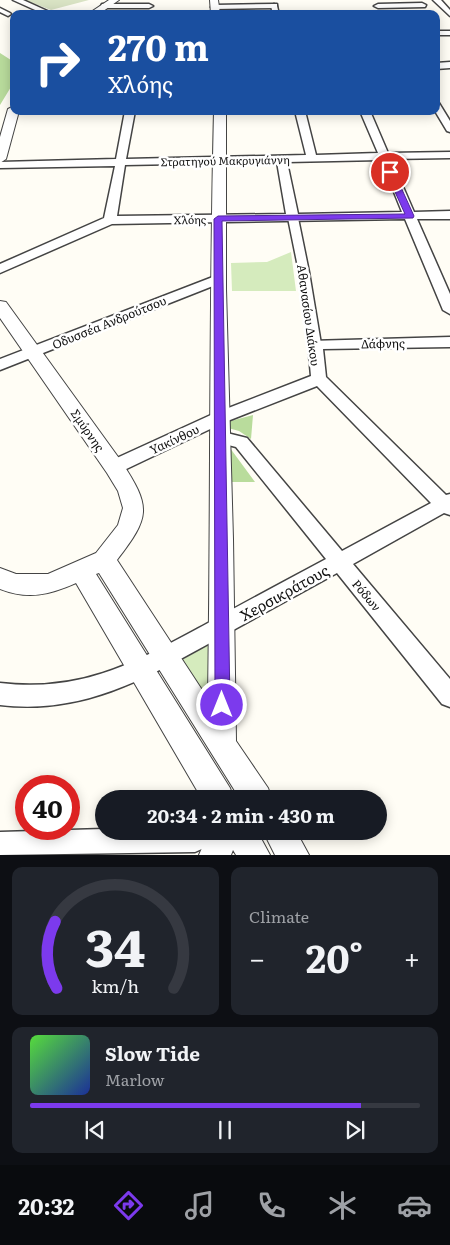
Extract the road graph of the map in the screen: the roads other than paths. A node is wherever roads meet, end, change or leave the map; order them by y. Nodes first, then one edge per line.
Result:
1 (17, 0) edge
2 (115, 0) edge
3 (437, 0) edge
4 (376, 3) edge
5 (422, 5) dead end
6 (105, 6) junction
7 (274, 6) edge
8 (150, 7) edge
9 (215, 7) edge
10 (0, 10) edge
11 (41, 10) edge
12 (98, 10) edge
13 (8, 14) dead end
14 (450, 14) edge
15 (440, 112) edge
16 (13, 115) edge
17 (129, 115) edge
18 (220, 115) edge
19 (301, 115) edge
20 (367, 115) edge
21 (450, 129) edge
22 (450, 155) edge
23 (383, 157) junction
24 (281, 158) junction
25 (312, 158) junction
26 (0, 159) edge
27 (220, 160) junction
28 (121, 162) junction
29 (0, 165) edge
30 (450, 215) edge
31 (410, 216) junction
32 (293, 218) junction
33 (218, 219) junction
34 (110, 220) junction
35 (0, 269) edge
36 (218, 279) junction
37 (0, 306) edge
38 (450, 310) edge
39 (450, 342) edge
40 (315, 344) junction
41 (33, 352) junction
42 (0, 365) edge
43 (318, 379) junction
44 (219, 428) junction
45 (114, 467) junction
46 (448, 505) edge
47 (104, 560) junction
48 (340, 562) junction
49 (80, 570) junction
50 (0, 578) edge
51 (223, 626) junction
52 (166, 658) junction
53 (141, 670) junction
54 (447, 685) edge
55 (0, 694) edge
56 (222, 745) junction
57 (229, 790) edge
58 (232, 790) edge
59 (162, 840) edge
60 (221, 840) edge
61 (245, 840) edge
62 (284, 840) edge
63 (0, 845) edge
64 (215, 855) edge
65 (254, 855) edge
66 (293, 855) edge

1 - 11 street
2 - 6 street
3 - 14 street
4 - 5 street
6 - 8 street
6 - 12 street
7 - 9 street
10 - 13 street
15 - 21 street
16 - 26 street
17 - 28 street
18 - 27 street
19 - 25 street
20 - 23 street
22 - 23 street, Στρατηγού Μακρυγιάννη
23 - 25 street, Στρατηγού Μακρυγιάννη
23 - 31 street
24 - 25 street, Στρατηγού Μακρυγιάννη
24 - 27 street, Στρατηγού Μακρυγιάννη
24 - 32 street, Αθανασίου Διάκου
27 - 28 street, Στρατηγού Μακρυγιάννη
27 - 33 street
28 - 29 street, Στρατηγού Μακρυγιάννη
28 - 34 street
30 - 31 street, Χλόης
31 - 32 street, Χλόης
31 - 38 street
32 - 33 street, Χλόης
32 - 40 street, Αθανασίου Διάκου
33 - 34 street, Χλόης
33 - 36 street
34 - 35 street, Χλόης
36 - 41 street, Οδυσσέα Ανδρούτσου
36 - 44 street
37 - 41 street, Σμύρνης
39 - 40 street, Δάφνης
40 - 43 street, Αθανασίου Διάκου
41 - 42 street, Οδυσσέα Ανδρούτσου
41 - 45 street, Σμύρνης
43 - 44 street, Υακίνθου
43 - 46 street, Αθανασίου Διάκου
44 - 45 street, Υακίνθου
44 - 48 street, Ρόδων
44 - 51 street
45 - 47 street, Σμύρνης
46 - 48 street, Χερσικράτους
47 - 49 street
47 - 52 street
48 - 51 street, Χερσικράτους
48 - 54 street, Ρόδων
49 - 50 street
49 - 53 street
51 - 52 street, Χερσικράτους
51 - 56 street
52 - 53 street, Χερσικράτους
52 - 56 street
53 - 55 street, Χερσικράτους
53 - 57 street
56 - 58 street
59 - 63 street
60 - 64 street
61 - 65 street
62 - 66 street

